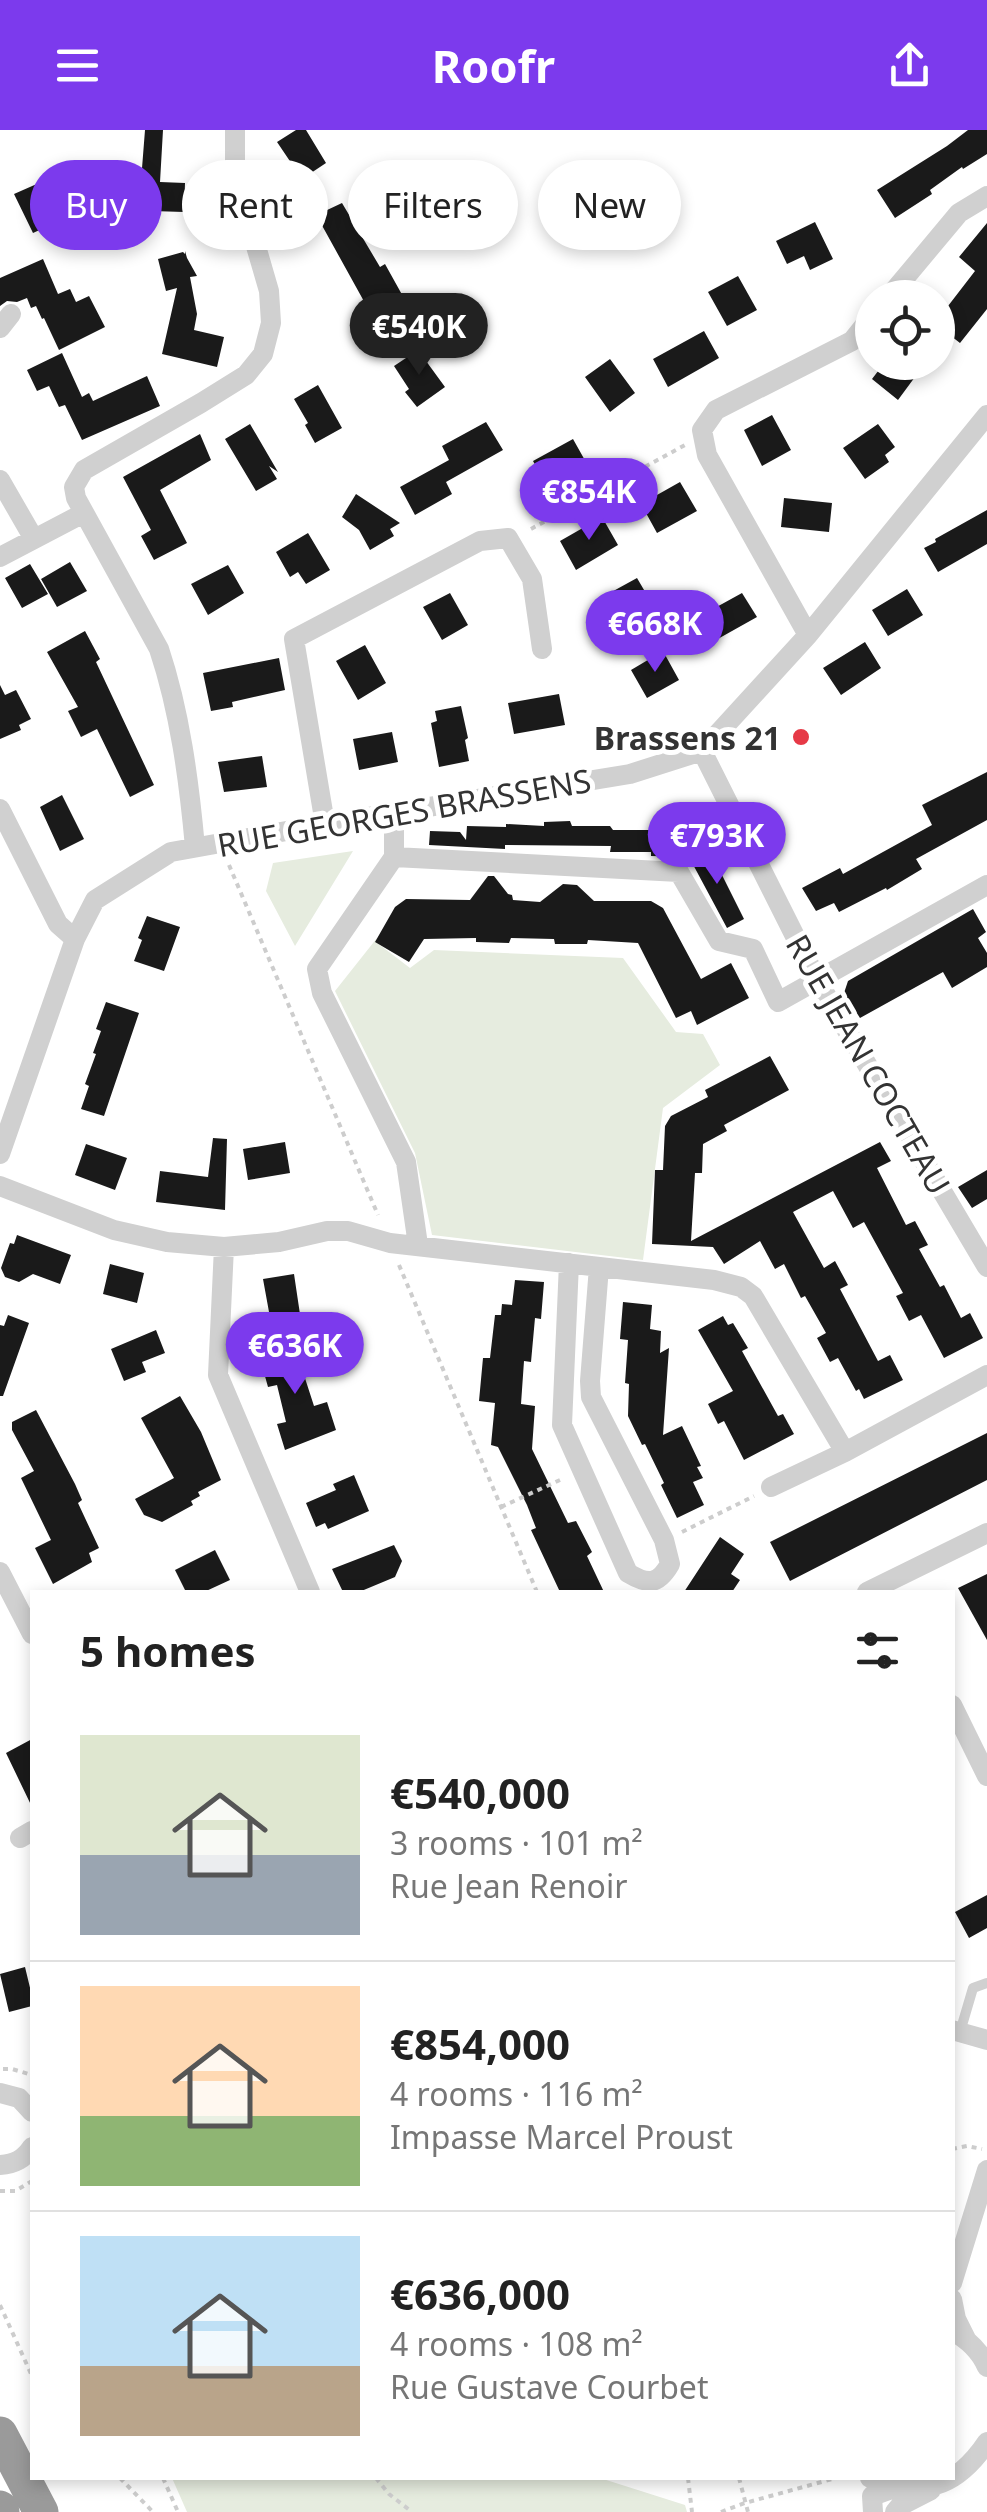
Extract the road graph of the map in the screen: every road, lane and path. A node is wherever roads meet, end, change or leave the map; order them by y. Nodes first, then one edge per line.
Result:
1 (235, 130) edge
2 (987, 196) edge
3 (903, 280) edge
4 (855, 337) edge
5 (987, 416) edge
6 (704, 438) junction
7 (0, 480) edge
8 (84, 512) junction
9 (508, 538) junction
10 (34, 539) junction
11 (0, 558) edge
12 (808, 635) junction
13 (542, 650) dead end
14 (702, 751) junction
15 (0, 809) edge
16 (394, 813) junction
17 (324, 824) junction
18 (195, 848) junction
19 (394, 858) junction
20 (987, 884) edge
21 (74, 939) junction
22 (818, 980) junction
23 (0, 1154) edge
24 (0, 1186) edge
25 (224, 1246) junction
26 (418, 1246) junction
27 (569, 1263) junction
28 (599, 1267) junction
29 (987, 1267) edge
30 (987, 1375) edge
31 (845, 1452) junction
32 (582, 1470) junction
33 (771, 1487) joint
34 (501, 1507) dead end
35 (987, 1533) edge
36 (664, 1540) junction
37 (0, 1572) edge
38 (895, 1586) edge
39 (309, 1590) edge
40 (8, 1606) edge
41 (30, 1632) edge
42 (955, 1711) edge
43 (987, 1776) edge
44 (987, 1983) edge
45 (956, 2031) edge
46 (987, 2040) edge
47 (0, 2070) edge
48 (30, 2074) edge
49 (0, 2094) edge
50 (30, 2110) edge
51 (955, 2148) edge
52 (987, 2150) edge
53 (30, 2154) edge
54 (0, 2166) edge
55 (987, 2170) edge
56 (30, 2182) edge
57 (0, 2191) edge
58 (955, 2273) edge
59 (0, 2305) edge
60 (959, 2335) edge
61 (987, 2367) edge
62 (30, 2372) edge
63 (0, 2434) edge
64 (987, 2442) edge
65 (955, 2476) edge
66 (122, 2480) edge
67 (164, 2480) edge
68 (378, 2480) edge
69 (688, 2480) edge
70 (740, 2480) edge
71 (828, 2480) edge
72 (876, 2480) edge
73 (948, 2480) edge
74 (949, 2480) edge
75 (897, 2487) junction
76 (745, 2502) junction
77 (41, 2512) edge
78 (153, 2512) edge
79 (178, 2512) edge
80 (412, 2512) edge
81 (692, 2512) edge
82 (721, 2512) edge
83 (748, 2512) edge
84 (873, 2512) edge
85 (894, 2512) edge

1 - 8 street
2 - 3 street
4 - 6 street
5 - 12 street, RUE GEORGES BRASSENS
6 - 9 path
6 - 12 street
7 - 10 street
8 - 10 street
8 - 18 street
9 - 13 street
9 - 17 street
10 - 11 street
12 - 14 street, RUE GEORGES BRASSENS
14 - 16 street, RUE GEORGES BRASSENS
14 - 22 street, RUE JEAN COCTEAU
15 - 21 street
16 - 17 street, RUE GEORGES BRASSENS
16 - 19 street
17 - 18 street, RUE GEORGES BRASSENS
18 - 21 street, RUE GEORGES BRASSENS
19 - 22 street
19 - 26 street
20 - 22 street
21 - 23 street
22 - 29 street, RUE JEAN COCTEAU
24 - 25 street
25 - 26 street
25 - 39 street
26 - 27 street
27 - 28 street
27 - 32 street
28 - 31 street
28 - 36 street
30 - 31 street
31 - 33 street
32 - 34 path
32 - 36 street
33 - 36 path
35 - 38 street
37 - 40 street
40 - 41 street
42 - 43 street
44 - 45 lane
45 - 46 street
47 - 48 path
49 - 50 street
51 - 52 path
53 - 54 street
55 - 58 street
56 - 57 path
59 - 62 path
60 - 61 street
63 - 77 highway
64 - 65 street
66 - 78 path
67 - 79 path
68 - 80 path
69 - 81 path
70 - 76 path
71 - 76 path
72 - 75 street
73 - 75 street
74 - 85 street
75 - 84 street
76 - 82 path
76 - 83 path

